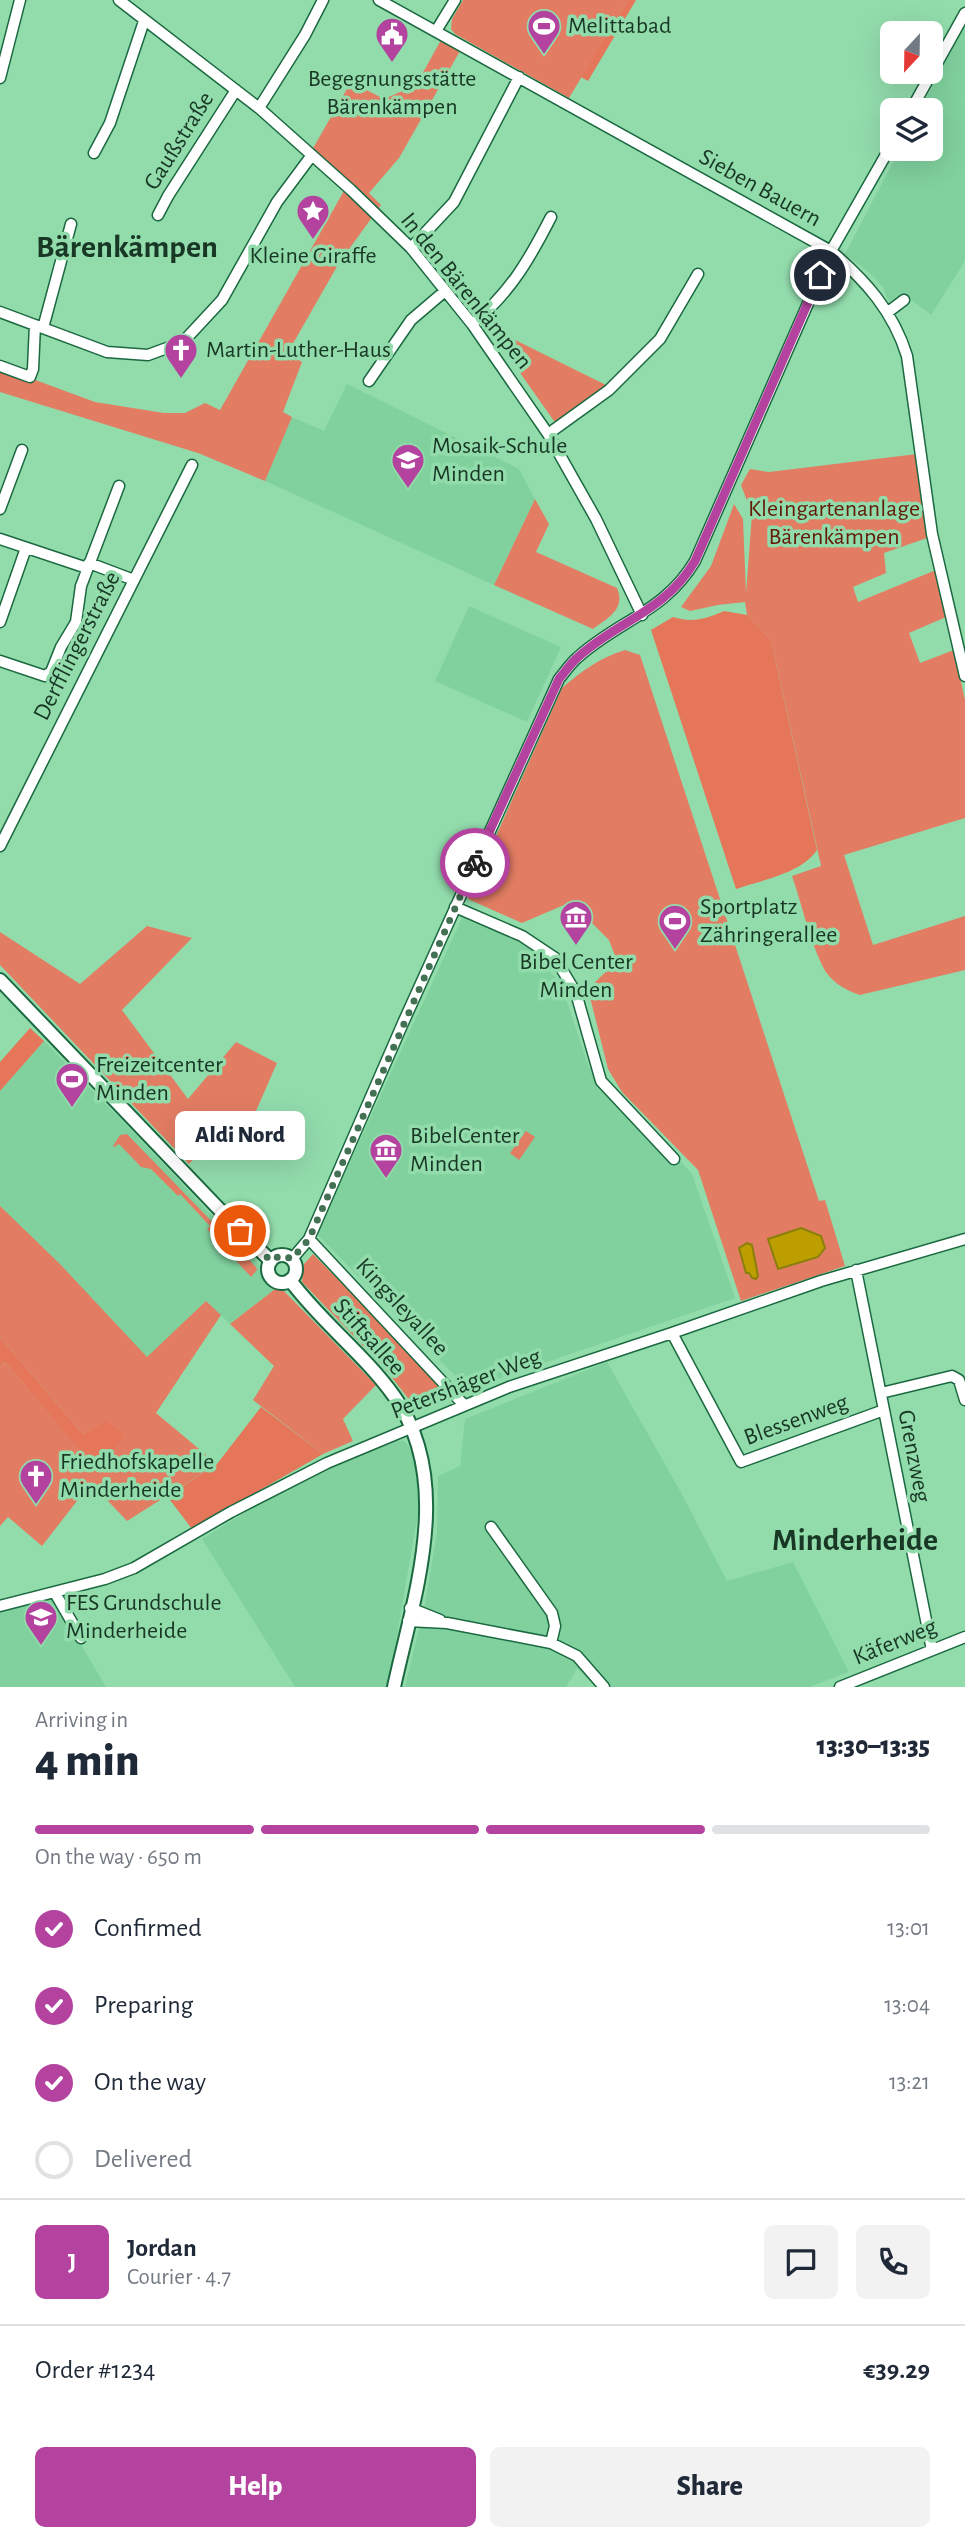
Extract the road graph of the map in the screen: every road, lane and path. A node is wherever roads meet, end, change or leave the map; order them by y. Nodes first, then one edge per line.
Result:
1 (20, 0) edge
2 (119, 0) edge
3 (323, 0) edge
4 (379, 0) edge
5 (455, 0) edge
6 (965, 13) edge
7 (144, 20) junction
8 (436, 31) junction
9 (519, 77) junction
10 (0, 78) edge
11 (236, 90) junction
12 (918, 98) edge
13 (259, 107) junction
14 (94, 153) dead end
15 (312, 155) junction
16 (882, 161) edge
17 (158, 215) dead end
18 (551, 217) dead end
19 (71, 224) dead end
20 (411, 248) junction
21 (831, 251) junction
22 (698, 274) dead end
23 (445, 291) junction
24 (904, 300) dead end
25 (0, 312) edge
26 (888, 312) junction
27 (472, 324) junction
28 (39, 326) junction
29 (0, 366) edge
30 (369, 381) dead end
31 (548, 434) junction
32 (22, 450) dead end
33 (192, 465) dead end
34 (119, 485) dead end
35 (0, 509) edge
36 (0, 539) edge
37 (26, 548) junction
38 (88, 566) junction
39 (134, 580) junction
40 (642, 615) junction
41 (0, 622) edge
42 (0, 661) edge
43 (965, 676) edge
44 (0, 846) edge
45 (455, 906) junction
46 (0, 980) edge
47 (674, 1159) dead end
48 (309, 1239) junction
49 (965, 1239) edge
50 (292, 1259) junction
51 (271, 1261) junction
52 (856, 1270) junction
53 (290, 1280) junction
54 (672, 1333) junction
55 (881, 1393) junction
56 (965, 1400) edge
57 (464, 1405) junction
58 (884, 1410) junction
59 (411, 1427) junction
60 (491, 1527) dead end
61 (55, 1593) junction
62 (0, 1606) edge
63 (409, 1615) junction
64 (965, 1637) edge
65 (81, 1638) dead end
66 (551, 1643) junction
67 (932, 1650) junction
68 (394, 1687) edge
69 (604, 1687) edge
70 (839, 1687) edge

1 - 10 street
2 - 7 street, In den Bärenkämpen
3 - 13 street
4 - 8 street, Sieben Bauern
5 - 8 street
6 - 12 street
7 - 11 street, In den Bärenkämpen
7 - 14 street
8 - 9 street, Sieben Bauern
9 - 20 street
9 - 21 street, Sieben Bauern
11 - 13 street, In den Bärenkämpen
11 - 17 street, Gaußstraße
13 - 15 street, In den Bärenkämpen
15 - 20 street, In den Bärenkämpen
15 - 28 street
16 - 21 street
18 - 27 street
19 - 28 street
20 - 23 street, In den Bärenkämpen
21 - 26 street, Sieben Bauern
21 - 40 street
22 - 31 street
23 - 27 street, In den Bärenkämpen
23 - 30 street
24 - 26 street
25 - 28 street
26 - 43 street, Sieben Bauern
27 - 31 street, In den Bärenkämpen
28 - 29 street
31 - 40 street, In den Bärenkämpen
32 - 35 street
33 - 39 street, Derfflingerstraße
34 - 38 street
36 - 37 street
37 - 38 street
37 - 41 street
38 - 39 street
38 - 42 street
39 - 44 street, Derfflingerstraße
40 - 45 street
45 - 47 street
45 - 48 street
46 - 51 main road
48 - 50 street
48 - 57 street, Kingsleyallee
49 - 52 street, Petershäger Weg
50 - 51 main road
50 - 53 main road
51 - 53 main road
52 - 54 street, Petershäger Weg
52 - 55 street, Grenzweg
53 - 59 main road, Stiftsallee
54 - 57 street, Petershäger Weg
54 - 58 street, Blessenweg
55 - 56 street
55 - 58 street, Grenzweg
57 - 59 street, Petershäger Weg
58 - 67 street, Grenzweg
59 - 61 street, Petershäger Weg
59 - 63 main road, Stiftsallee
60 - 66 street
61 - 62 street, Petershäger Weg
61 - 65 street
63 - 66 street
63 - 68 main road, Stiftsallee
64 - 67 street, Käferweg
66 - 69 street
67 - 70 street, Käferweg

